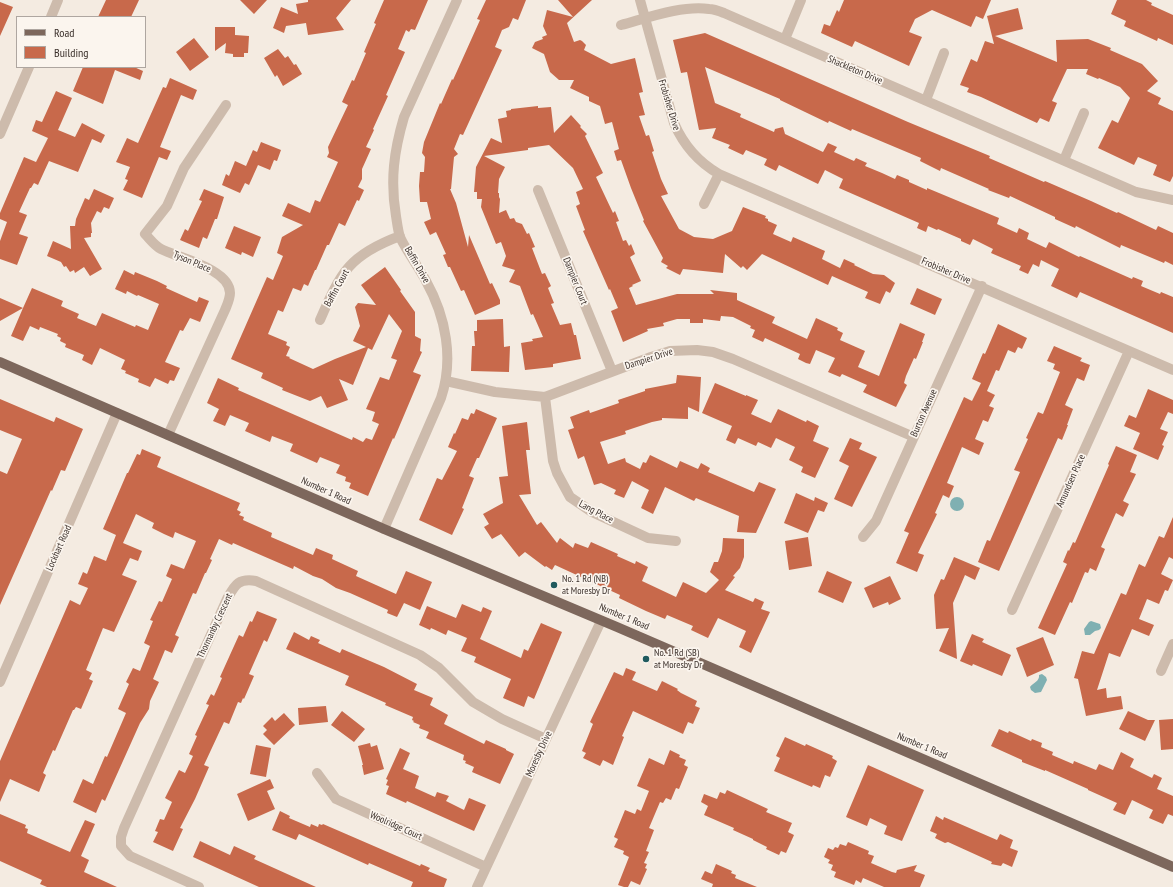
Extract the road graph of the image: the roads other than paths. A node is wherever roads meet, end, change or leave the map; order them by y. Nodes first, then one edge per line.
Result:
1 (58, 0) edge
2 (457, 0) edge
3 (640, 0) edge
4 (801, 0) edge
5 (51, 16) edge
6 (644, 19) junction
7 (621, 25) dead end
8 (785, 39) junction
9 (944, 53) dead end
10 (29, 68) edge
11 (926, 100) junction
12 (226, 105) dead end
13 (1084, 113) dead end
14 (0, 134) edge
15 (1064, 160) junction
16 (719, 174) junction
17 (538, 190) dead end
18 (1173, 200) edge
19 (704, 204) dead end
20 (400, 236) junction
21 (982, 286) junction
22 (320, 320) dead end
23 (1129, 351) junction
24 (0, 362) edge
25 (1173, 370) edge
26 (612, 371) junction
27 (446, 381) junction
28 (545, 397) junction
29 (117, 413) junction
30 (168, 435) junction
31 (914, 437) junction
32 (384, 529) junction
33 (863, 537) dead end
34 (676, 541) dead end
35 (1012, 610) dead end
36 (602, 620) junction
37 (1173, 644) edge
38 (1161, 671) dead end
39 (0, 682) edge
40 (546, 739) junction
41 (317, 773) dead end
42 (486, 867) junction
43 (1173, 867) edge
44 (199, 887) edge
45 (477, 887) edge

1 - 5 street
2 - 20 street, Baffin Drive
3 - 6 street, Frobisher Drive
4 - 8 street
6 - 7 street
6 - 8 street, Shackleton Drive
6 - 16 street, Frobisher Drive
8 - 11 street, Shackleton Drive
9 - 11 street
10 - 14 street
11 - 15 street, Shackleton Drive
12 - 30 street, Tyson Place
13 - 15 street
15 - 18 street, Shackleton Drive
16 - 19 street
16 - 21 street, Frobisher Drive
17 - 26 street, Dampier Court
20 - 22 street, Baffin Court
20 - 27 street, Baffin Drive
21 - 23 street, Frobisher Drive
21 - 31 street, Burton Avenue
23 - 25 street, Frobisher Drive
23 - 35 street, Amundsen Place
24 - 29 main road, Number 1 Road
26 - 28 street, Dampier Drive
26 - 31 street, Dampier Drive
27 - 28 street, Dampier Drive
27 - 32 street, Baffin Drive
28 - 34 street, Lang Place
29 - 30 main road, Number 1 Road
29 - 39 street, Lockhart Road
30 - 32 main road, Number 1 Road
31 - 33 street, Burton Avenue
32 - 36 main road, Number 1 Road
36 - 40 street, Moresby Drive
36 - 43 main road, Number 1 Road
37 - 38 street
40 - 42 street, Moresby Drive
40 - 44 street, Thormanby Crescent
41 - 42 street, Woolridge Court
42 - 45 street, Moresby Drive

